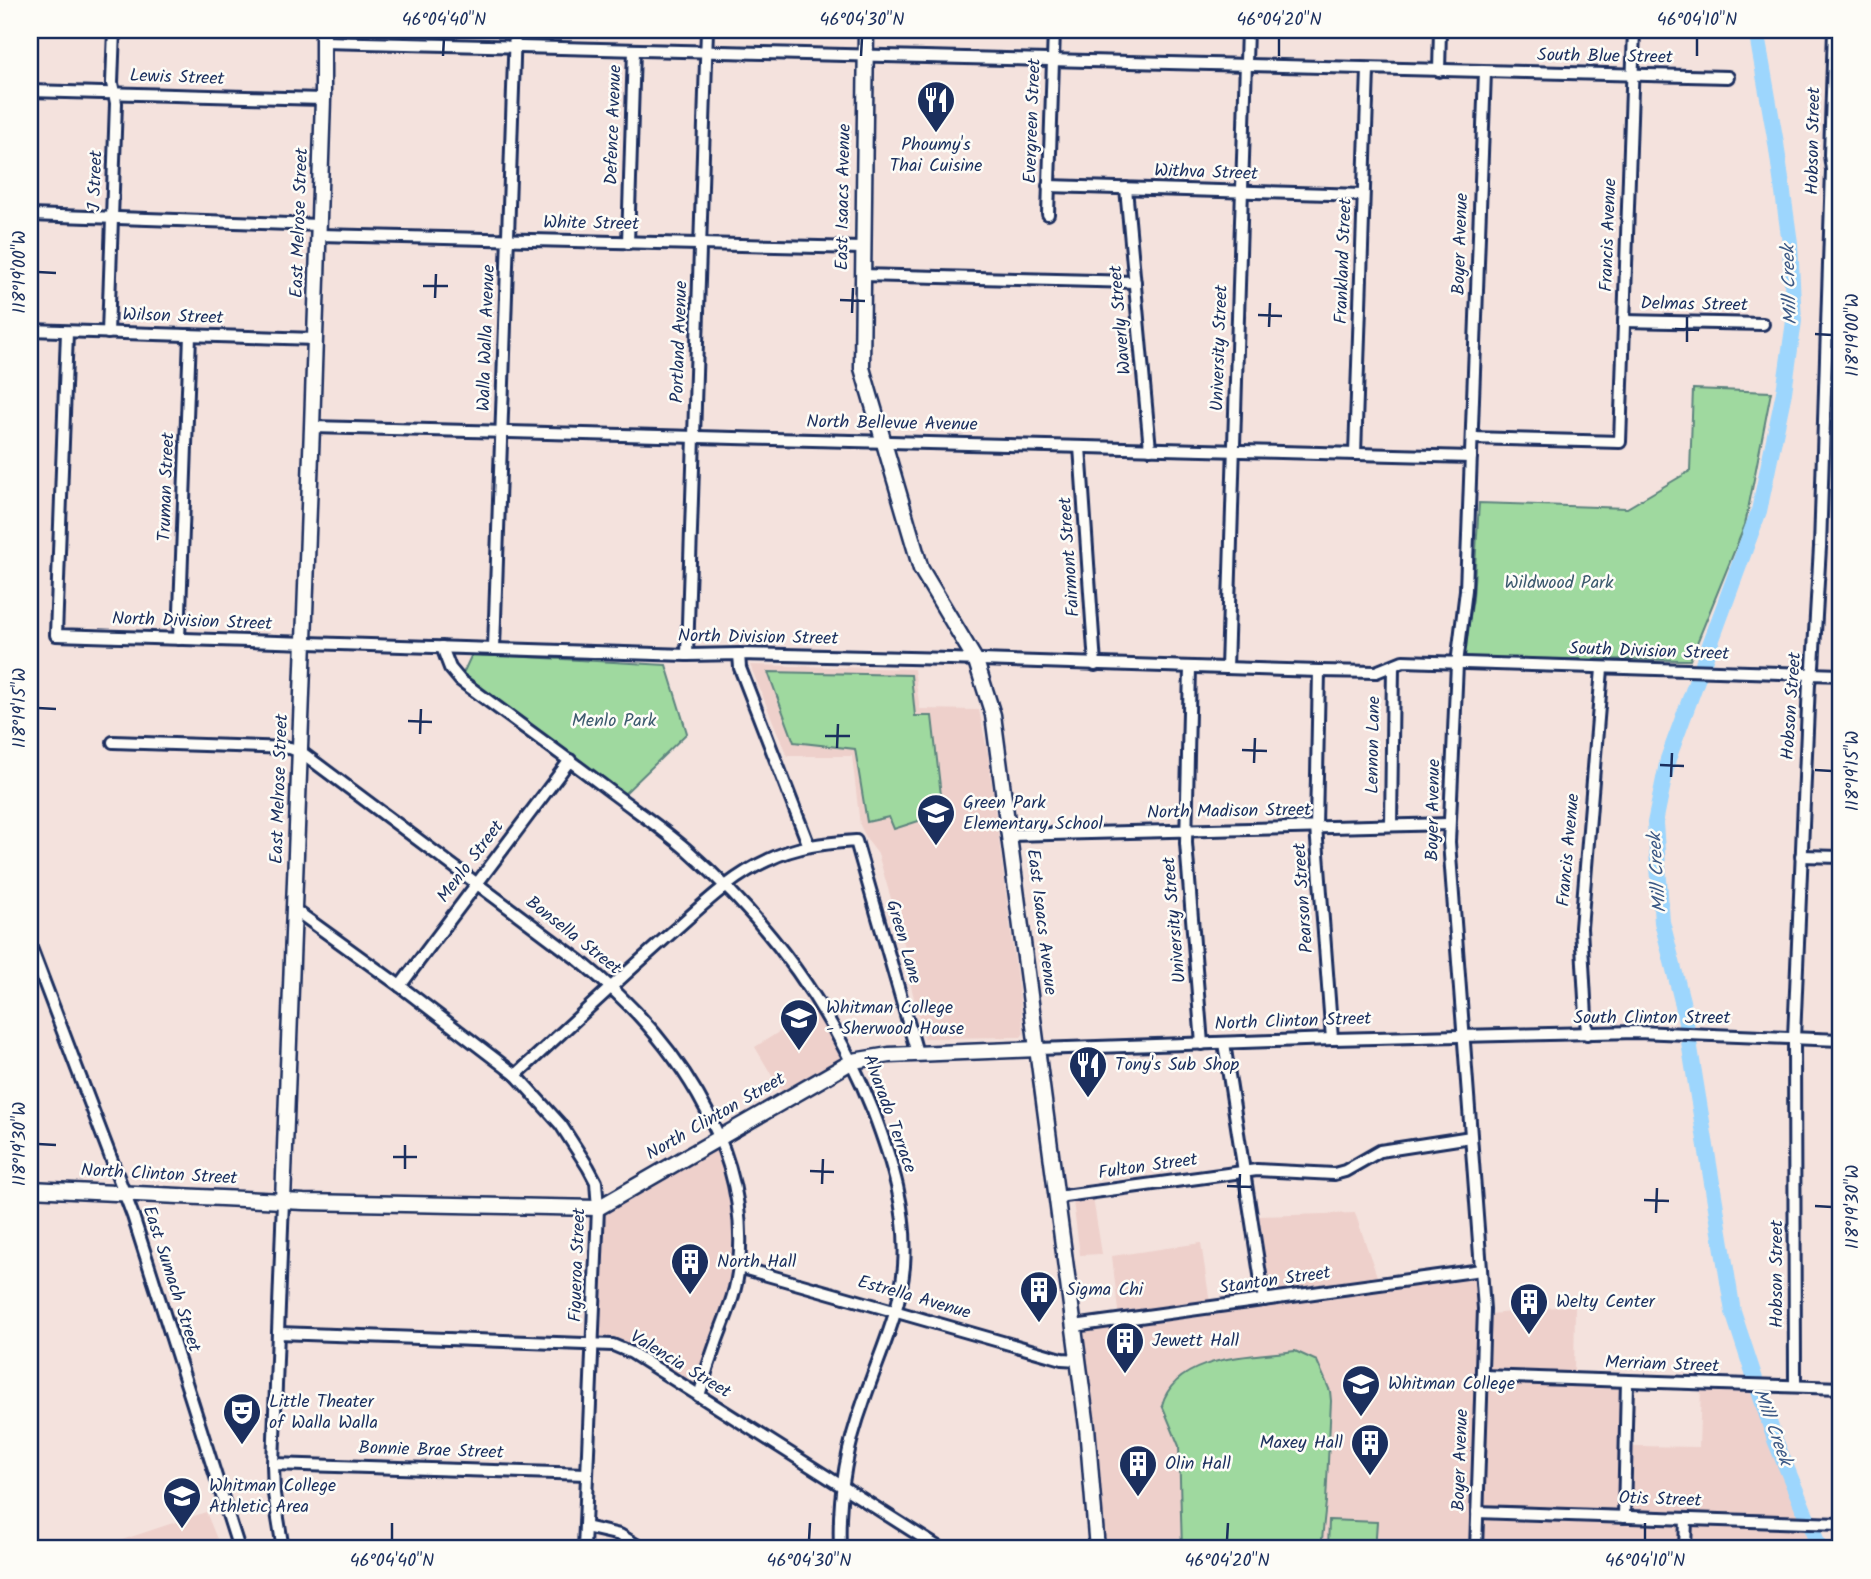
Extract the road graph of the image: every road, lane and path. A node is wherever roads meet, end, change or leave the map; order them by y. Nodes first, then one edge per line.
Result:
1 (114, 30) edge
2 (515, 30) edge
3 (708, 30) edge
4 (866, 30) edge
5 (1054, 30) edge
6 (1247, 30) edge
7 (1440, 30) edge
8 (1634, 30) edge
9 (1834, 30) edge
10 (323, 36) edge
11 (514, 47) junction
12 (634, 50) junction
13 (707, 52) junction
14 (866, 56) junction
15 (1053, 61) junction
16 (1246, 66) junction
17 (1368, 70) junction
18 (1438, 71) junction
19 (1485, 72) junction
20 (1632, 75) junction
21 (1728, 77) dead end
22 (30, 91) edge
23 (114, 93) junction
24 (323, 99) junction
25 (1837, 170) edge
26 (1048, 186) junction
27 (1126, 188) junction
28 (1242, 191) junction
29 (1363, 195) junction
30 (1048, 214) dead end
31 (30, 215) edge
32 (112, 218) junction
33 (319, 230) junction
34 (508, 240) junction
35 (628, 243) junction
36 (700, 244) junction
37 (862, 248) junction
38 (862, 275) junction
39 (1135, 282) junction
40 (1624, 321) junction
41 (1763, 324) dead end
42 (30, 331) edge
43 (67, 332) junction
44 (108, 333) junction
45 (190, 335) junction
46 (315, 339) junction
47 (312, 426) junction
48 (501, 432) junction
49 (694, 437) junction
50 (1472, 438) junction
51 (882, 442) junction
52 (1080, 447) junction
53 (1150, 449) junction
54 (1234, 451) junction
55 (1355, 454) junction
56 (1471, 457) junction
57 (179, 639) junction
58 (304, 643) junction
59 (442, 647) junction
60 (494, 648) junction
61 (739, 654) junction
62 (687, 655) junction
63 (976, 661) junction
64 (1457, 664) junction
65 (1095, 665) junction
66 (1393, 666) junction
67 (1190, 668) junction
68 (1227, 668) junction
69 (1602, 669) junction
70 (1319, 671) junction
71 (1811, 675) junction
72 (1841, 675) edge
73 (113, 742) dead end
74 (301, 752) junction
75 (570, 760) junction
76 (1449, 824) junction
77 (1391, 825) junction
78 (1316, 827) junction
79 (1186, 831) junction
80 (1010, 835) junction
81 (809, 845) junction
82 (1801, 856) junction
83 (1841, 858) edge
84 (477, 883) junction
85 (725, 887) junction
86 (295, 910) junction
87 (30, 945) edge
88 (35, 973) edge
89 (400, 986) junction
90 (611, 987) junction
91 (1587, 1034) junction
92 (1463, 1037) junction
93 (1794, 1038) junction
94 (1332, 1039) junction
95 (1841, 1040) edge
96 (1224, 1043) junction
97 (1202, 1044) junction
98 (1038, 1049) junction
99 (916, 1054) junction
100 (853, 1061) junction
101 (516, 1076) junction
102 (720, 1137) junction
103 (1471, 1137) junction
104 (1244, 1172) junction
105 (30, 1189) edge
106 (123, 1193) junction
107 (1057, 1197) junction
108 (284, 1201) junction
109 (598, 1208) junction
110 (739, 1267) junction
111 (1481, 1270) junction
112 (1264, 1300) junction
113 (896, 1311) junction
114 (1074, 1326) junction
115 (278, 1332) junction
116 (592, 1343) junction
117 (1079, 1360) junction
118 (1482, 1376) junction
119 (1628, 1381) junction
120 (1794, 1386) junction
121 (1841, 1388) edge
122 (699, 1396) junction
123 (273, 1464) junction
124 (587, 1474) junction
125 (843, 1487) junction
126 (1477, 1512) junction
127 (1624, 1517) junction
128 (1685, 1519) junction
129 (1841, 1524) edge
130 (584, 1527) junction
131 (239, 1549) edge
132 (283, 1549) edge
133 (584, 1549) edge
134 (643, 1549) edge
135 (840, 1549) edge
136 (941, 1549) edge
137 (1097, 1549) edge
138 (1476, 1549) edge
139 (1685, 1549) edge

1 - 23 street, J Street
2 - 11 street, Walla Walla Avenue
3 - 13 street, Portland Avenue
4 - 14 main road, East Isaacs Avenue
5 - 15 street, Evergreen Street
6 - 16 street, University Street
7 - 18 street
8 - 20 street, Francis Avenue
9 - 25 street, Hobson Street
10 - 11 street, South Blue Street
10 - 24 main road, East Melrose Street
11 - 12 street, South Blue Street
11 - 34 street, Walla Walla Avenue
12 - 13 street, South Blue Street
12 - 35 street, Defence Avenue
13 - 14 street, South Blue Street
13 - 36 street, Portland Avenue
14 - 15 street, South Blue Street
14 - 37 main road, East Isaacs Avenue
15 - 16 street, South Blue Street
15 - 26 street, Evergreen Street
16 - 17 street, South Blue Street
16 - 28 street, University Street
17 - 18 street, South Blue Street
17 - 29 street, Frankland Street
18 - 19 street, South Blue Street
19 - 20 street, South Blue Street
19 - 50 street, Boyer Avenue
20 - 21 street, South Blue Street
20 - 40 street, Francis Avenue
22 - 23 street, Lewis Street
23 - 24 street, Lewis Street
23 - 32 street, J Street
24 - 33 main road, East Melrose Street
25 - 71 street, Hobson Street
26 - 27 street, Withva Street
26 - 30 street, Evergreen Street
27 - 28 street, Withva Street
27 - 39 street, Waverly Street
28 - 29 street, Withva Street
28 - 54 street, University Street
29 - 55 street, Frankland Street
31 - 32 street, White Street
32 - 33 street, White Street
32 - 44 street, J Street
33 - 34 street, White Street
33 - 46 main road, East Melrose Street
34 - 35 street, White Street
34 - 48 street, Walla Walla Avenue
35 - 36 street, White Street
36 - 37 street, White Street
36 - 49 street, Portland Avenue
37 - 38 main road, East Isaacs Avenue
38 - 39 street
38 - 51 main road, East Isaacs Avenue
39 - 53 street, Waverly Street
40 - 41 street, Delmas Street
40 - 50 street, Francis Avenue
42 - 43 street, Wilson Street
43 - 44 street, Wilson Street
43 - 57 street, North Division Street
44 - 45 street, Wilson Street
45 - 46 street, Wilson Street
45 - 57 street, Truman Street
46 - 47 main road, East Melrose Street
47 - 48 street, North Bellevue Avenue
47 - 58 main road, East Melrose Street
48 - 49 street, North Bellevue Avenue
48 - 60 street, Walla Walla Avenue
49 - 51 street, North Bellevue Avenue
49 - 62 street, Portland Avenue
50 - 56 street, Boyer Avenue
51 - 52 street, North Bellevue Avenue
51 - 63 main road, East Isaacs Avenue
52 - 53 street, North Bellevue Avenue
52 - 65 street, Fairmont Street
53 - 54 street, North Bellevue Avenue
54 - 55 street, North Bellevue Avenue
54 - 68 street, University Street
55 - 56 street, North Bellevue Avenue
56 - 64 street, Boyer Avenue
57 - 58 street, North Division Street
58 - 59 street, North Division Street
58 - 74 main road, East Melrose Street
59 - 60 street, North Division Street
59 - 75 street, Alvarado Terrace
60 - 62 street, North Division Street
61 - 62 street, North Division Street
61 - 63 street, North Division Street
61 - 81 street
63 - 65 street, North Division Street
63 - 80 main road, East Isaacs Avenue
64 - 66 street, North Division Street
64 - 69 street, South Division Street
64 - 76 street, Boyer Avenue
65 - 67 street, North Division Street
66 - 70 street, North Division Street
66 - 77 street, Lennon Lane
67 - 68 street, North Division Street
67 - 79 street, University Street
68 - 70 street, North Division Street
69 - 71 street, South Division Street
69 - 91 street, Francis Avenue
70 - 78 street, Pearson Street
71 - 72 street, South Division Street
71 - 82 street, Hobson Street
73 - 74 street, Bonsella Street
74 - 84 street, Bonsella Street
74 - 86 main road, East Melrose Street
75 - 84 street, Menlo Street
75 - 85 street, Alvarado Terrace
76 - 77 street, North Madison Street
76 - 92 street, Boyer Avenue
77 - 78 street, North Madison Street
78 - 79 street, North Madison Street
78 - 94 street, Pearson Street
79 - 80 street, North Madison Street
79 - 97 street, University Street
80 - 98 main road, East Isaacs Avenue
81 - 85 street
81 - 99 street, Green Lane
82 - 83 street
82 - 93 street, Hobson Street
84 - 89 street, Menlo Street
84 - 90 street, Bonsella Street
85 - 90 street
85 - 100 street, Alvarado Terrace
86 - 89 street, Figueroa Street
86 - 108 main road, East Melrose Street
87 - 88 street, East Sumach Street
88 - 106 street, East Sumach Street
89 - 101 street, Figueroa Street
90 - 101 street
90 - 102 street, Bonsella Street
91 - 92 street, South Clinton Street
91 - 93 street, South Clinton Street
92 - 94 street, North Clinton Street
92 - 103 street, Boyer Avenue
93 - 95 street, South Clinton Street
93 - 120 street, Hobson Street
94 - 96 street, North Clinton Street
96 - 97 street, North Clinton Street
96 - 104 street
97 - 98 street, North Clinton Street
98 - 99 main road, North Clinton Street
98 - 107 main road, East Isaacs Avenue
99 - 100 main road, North Clinton Street
100 - 102 main road, North Clinton Street
100 - 113 street, Alvarado Terrace
101 - 109 street, Figueroa Street
102 - 109 main road, North Clinton Street
102 - 110 street, Bonsella Street
103 - 104 street, Fulton Street
103 - 111 street, Boyer Avenue
104 - 107 street, Fulton Street
104 - 112 street
105 - 106 main road, North Clinton Street
106 - 108 main road, North Clinton Street
106 - 131 street, East Sumach Street
107 - 114 main road, East Isaacs Avenue
108 - 109 main road, North Clinton Street
108 - 115 street, East Melrose Street
109 - 116 street, Figueroa Street
110 - 113 street, Estrella Avenue
110 - 122 street, Bonsella Street
111 - 112 street, Stanton Street
111 - 118 street, Boyer Avenue
112 - 114 street, Stanton Street
113 - 117 street, Estrella Avenue
113 - 125 street, Alvarado Terrace
114 - 117 main road, East Isaacs Avenue
115 - 116 street, Valencia Street
115 - 123 street, East Melrose Street
116 - 122 street, Valencia Street
116 - 124 street, Figueroa Street
117 - 137 main road, East Isaacs Avenue
118 - 119 street, Merriam Street
118 - 126 street, Boyer Avenue
119 - 120 street, Merriam Street
119 - 127 street
120 - 121 street, Merriam Street
122 - 125 street, Valencia Street
123 - 124 street, Bonnie Brae Street
123 - 132 street, East Melrose Street
124 - 130 street, Figueroa Street
125 - 135 street, Alvarado Terrace
125 - 136 street, Valencia Street
126 - 127 street, Otis Street
126 - 138 street, Boyer Avenue
127 - 128 street, Otis Street
128 - 129 street, Otis Street
128 - 139 street
130 - 133 street, Figueroa Street
130 - 134 street

